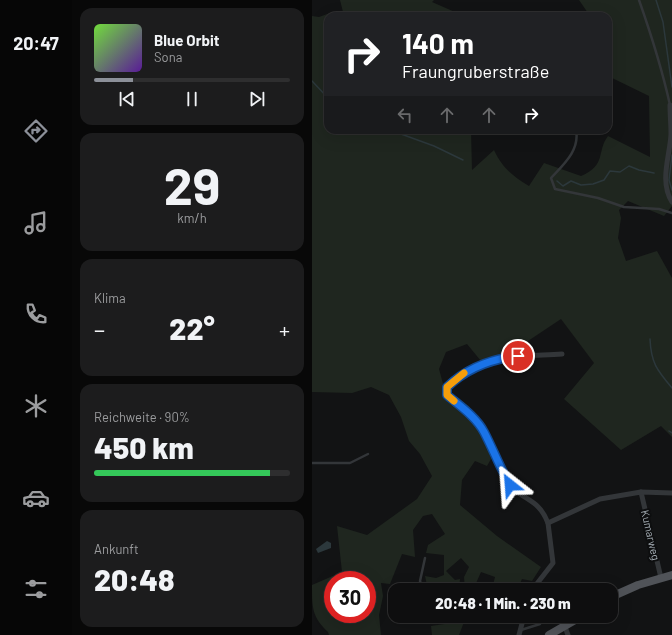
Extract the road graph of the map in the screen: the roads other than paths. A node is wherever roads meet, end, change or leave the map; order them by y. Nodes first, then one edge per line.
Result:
1 (640, 0) edge
2 (670, 105) joint
3 (576, 134) edge
4 (672, 202) edge
5 (672, 213) edge
6 (562, 354) dead end
7 (368, 454) dead end
8 (312, 463) edge
9 (641, 492) junction
10 (672, 494) edge
11 (548, 523) junction
12 (425, 558) dead end
13 (672, 575) edge
14 (661, 578) junction
15 (421, 583) edge
16 (537, 583) edge
17 (618, 594) edge
18 (522, 623) edge
19 (575, 623) edge
20 (540, 624) dead end
21 (567, 631) edge
22 (520, 633) edge
23 (549, 635) edge

1 - 2 lane
2 - 4 street
3 - 5 lane
6 - 11 street
7 - 8 lane
9 - 10 street
9 - 11 street
9 - 14 street, Kumarweg
11 - 16 street
12 - 15 lane
13 - 14 main road
14 - 17 main road
18 - 22 street
19 - 21 main road
20 - 22 lane
21 - 23 main road

